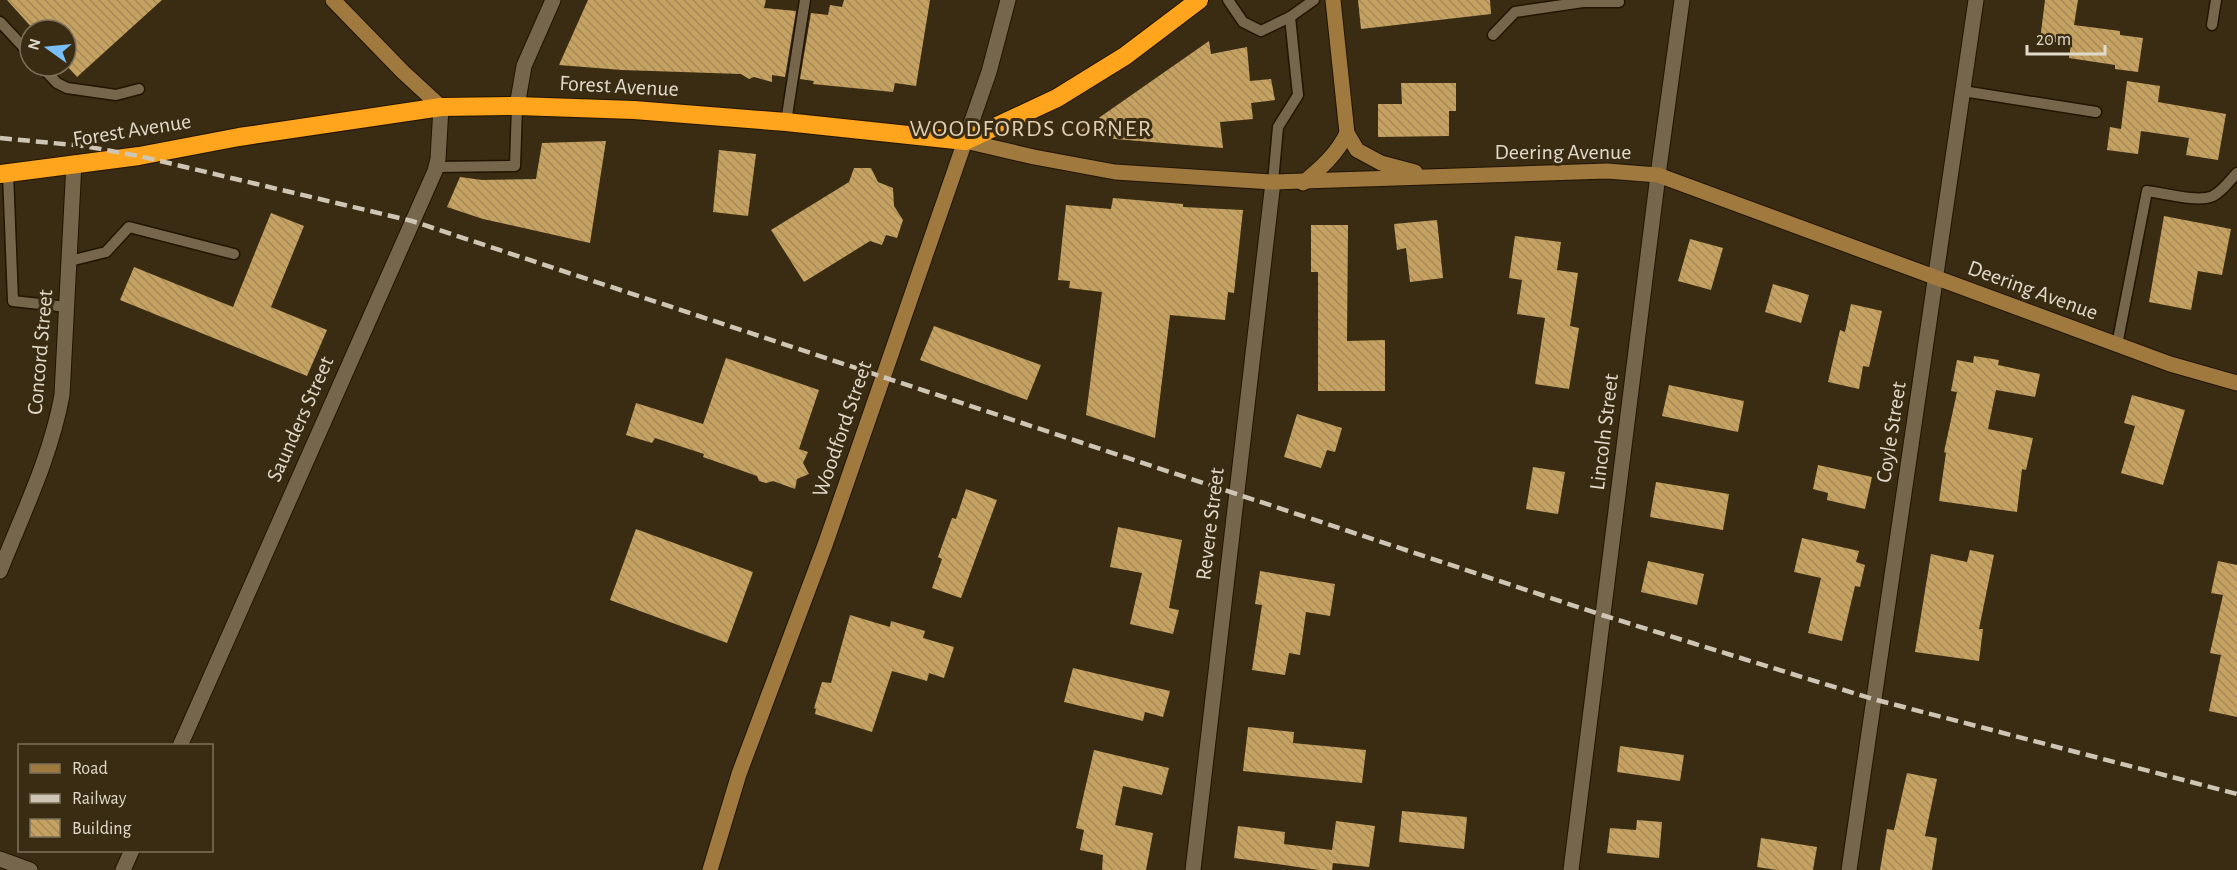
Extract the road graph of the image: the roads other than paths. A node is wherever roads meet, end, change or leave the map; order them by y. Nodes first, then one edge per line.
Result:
1 (333, 0) edge
2 (553, 0) edge
3 (805, 0) edge
4 (1008, 0) edge
5 (1199, 0) edge
6 (1228, 0) edge
7 (1314, 0) edge
8 (1333, 0) edge
9 (1682, 0) edge
10 (1976, 0) edge
11 (2216, 0) edge
12 (1618, 2) dead end
13 (1290, 17) junction
14 (0, 22) edge
15 (2212, 24) dead end
16 (1493, 34) dead end
17 (18, 41) edge
18 (52, 78) edge
19 (139, 89) dead end
20 (1963, 91) junction
21 (517, 106) junction
22 (441, 107) junction
23 (2096, 112) dead end
24 (786, 122) junction
25 (1347, 133) junction
26 (965, 141) junction
27 (75, 163) junction
28 (436, 166) junction
29 (4, 173) edge
30 (2237, 173) edge
31 (1658, 175) junction
32 (1430, 176) junction
33 (1273, 182) junction
34 (1304, 183) junction
35 (234, 254) dead end
36 (70, 261) junction
37 (1935, 278) junction
38 (67, 307) junction
39 (2117, 345) junction
40 (2237, 383) edge
41 (0, 571) edge
42 (181, 744) edge
43 (131, 852) edge
44 (0, 859) edge
45 (30, 870) edge
46 (123, 870) edge
47 (710, 870) edge
48 (1193, 870) edge
49 (1571, 870) edge
50 (1849, 870) edge

1 - 22 main road
2 - 21 street
3 - 24 lane
4 - 26 street, Woodford Street
5 - 26 highway
6 - 13 lane
7 - 13 lane
8 - 25 main road
9 - 31 street, Lincoln Street
10 - 20 street, Coyle Street
11 - 15 lane
12 - 16 lane
13 - 33 lane
14 - 17 lane
18 - 19 lane
20 - 23 lane
20 - 37 street, Coyle Street
21 - 22 highway, Forest Avenue
21 - 24 highway, Forest Avenue
21 - 28 lane
22 - 27 highway, Forest Avenue
22 - 28 street, Saunders Street
24 - 26 highway, Forest Avenue
25 - 32 main road
25 - 34 main road
26 - 33 main road, Deering Avenue
26 - 47 main road, Woodford Street
27 - 29 highway, Forest Avenue
27 - 36 street, Concord Street
28 - 42 street, Saunders Street
29 - 38 lane
30 - 39 lane
31 - 32 main road, Deering Avenue
31 - 37 main road, Deering Avenue
31 - 49 street, Lincoln Street
32 - 34 main road, Deering Avenue
33 - 34 main road, Deering Avenue
33 - 48 street, Revere Street
35 - 36 lane
36 - 38 street, Concord Street
37 - 39 main road, Deering Avenue
37 - 50 street, Coyle Street
38 - 41 street, Concord Street
39 - 40 main road, Deering Avenue
43 - 46 street
44 - 45 street

